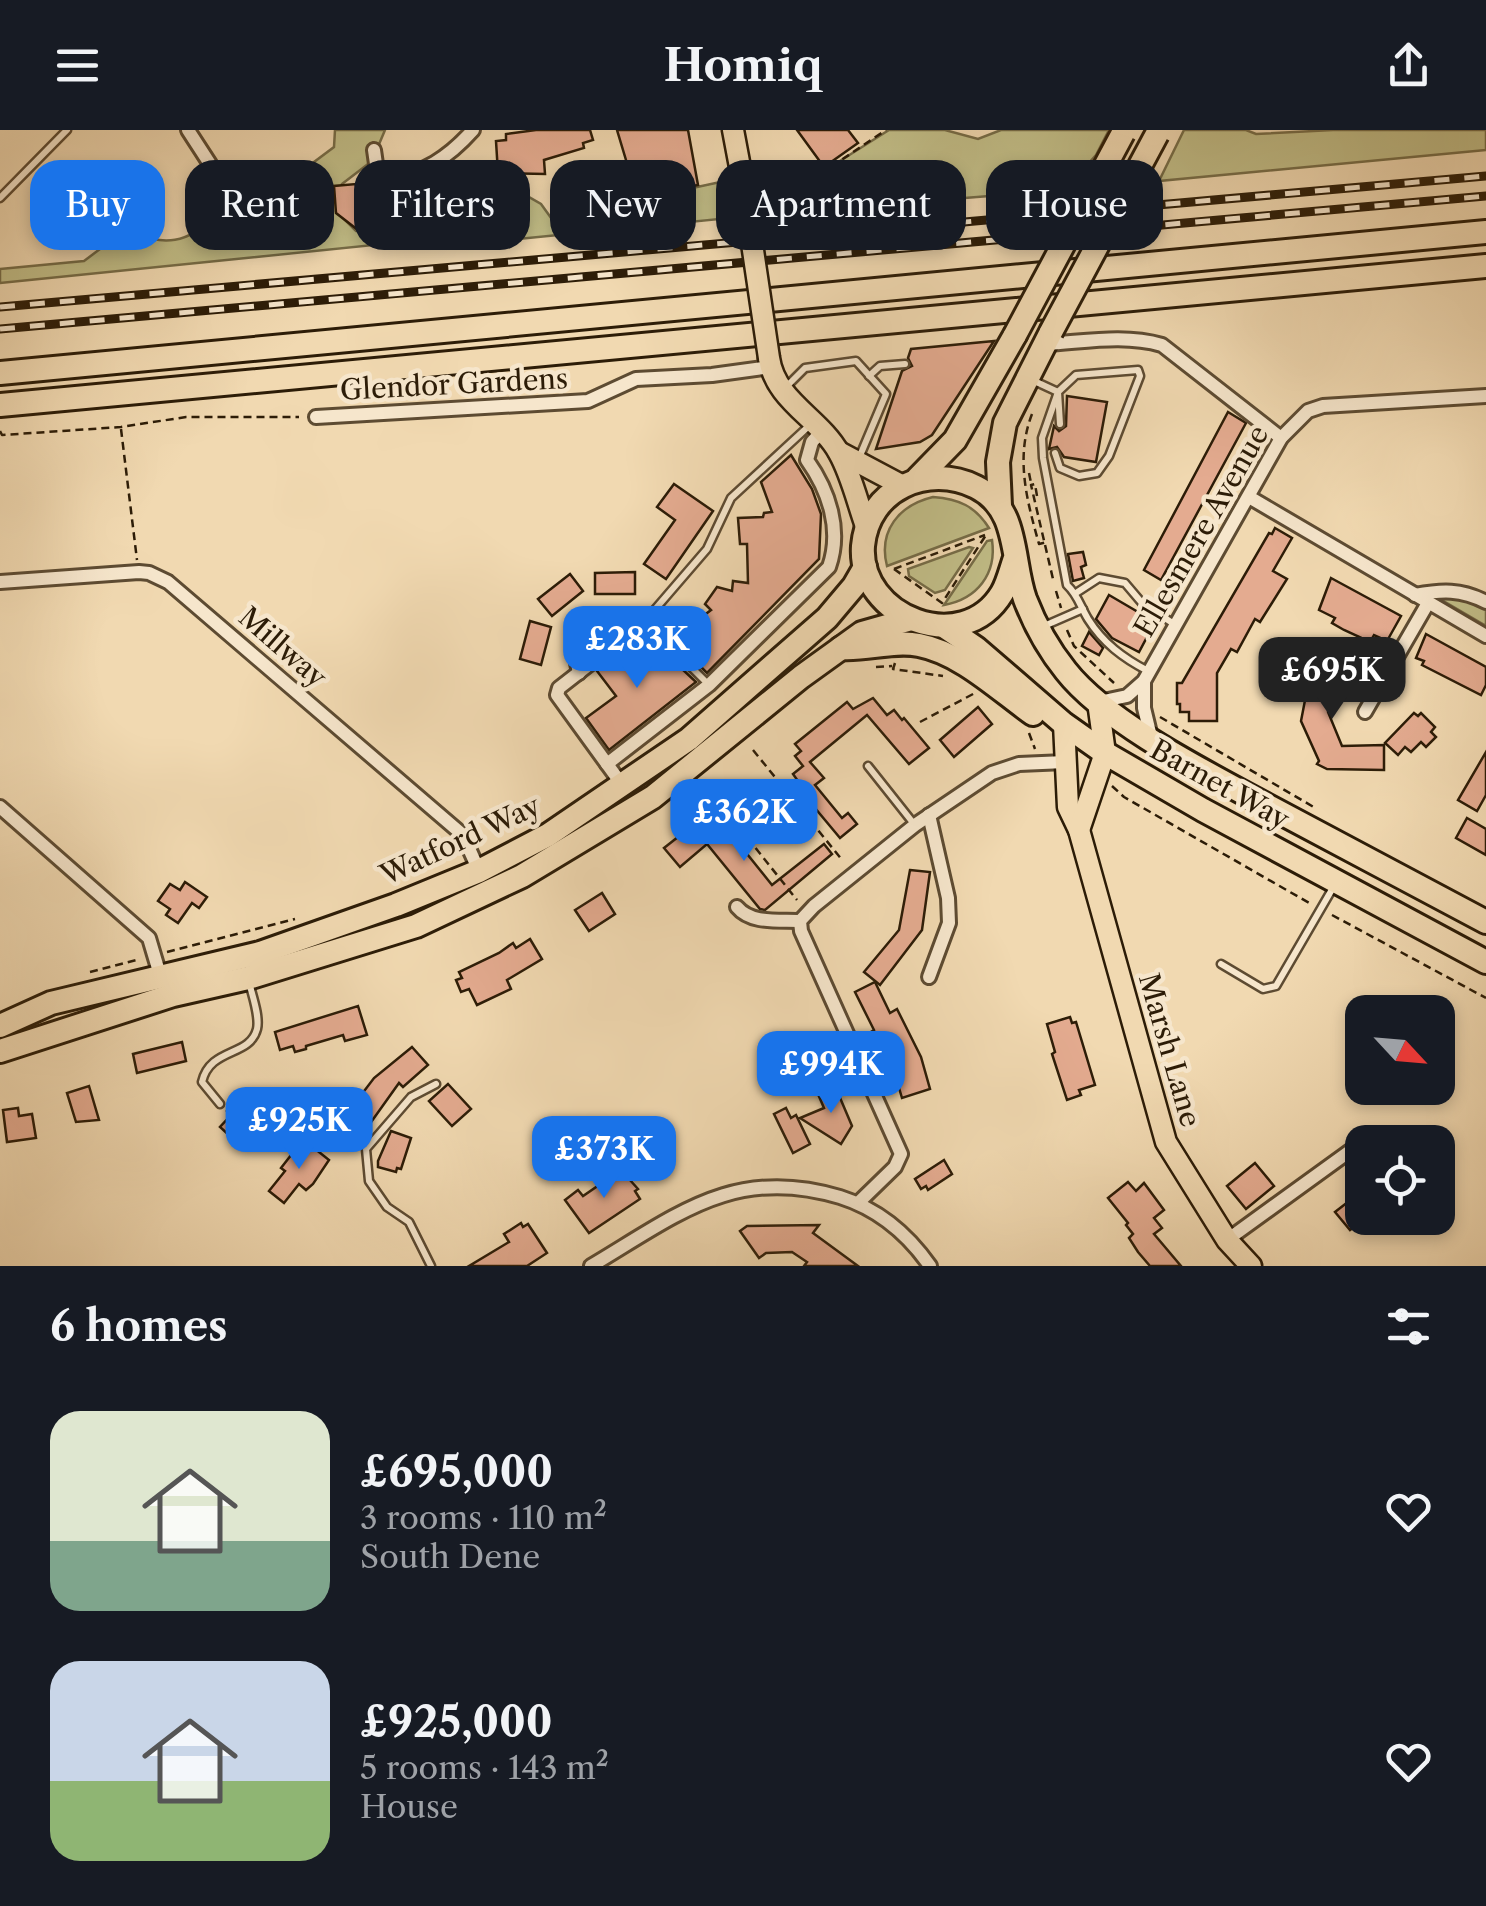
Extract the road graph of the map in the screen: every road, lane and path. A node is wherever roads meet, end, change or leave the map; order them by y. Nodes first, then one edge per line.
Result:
1 (67, 130) edge
2 (188, 130) edge
3 (473, 130) edge
4 (733, 130) edge
5 (886, 130) edge
6 (1124, 132) edge
7 (1158, 132) edge
8 (374, 150) dead end
9 (207, 160) edge
10 (739, 160) edge
11 (841, 160) edge
12 (0, 198) edge
13 (1486, 232) edge
14 (753, 250) edge
15 (1486, 266) edge
16 (1048, 338) junction
17 (770, 362) junction
18 (905, 364) dead end
19 (0, 373) edge
20 (869, 376) junction
21 (1026, 377) junction
22 (784, 390) junction
23 (1058, 392) junction
24 (1486, 396) edge
25 (0, 406) edge
26 (1034, 411) dead end
27 (316, 417) joint
28 (1060, 424) dead end
29 (121, 427) junction
30 (817, 428) junction
31 (1, 433) edge
32 (1281, 438) junction
33 (1055, 453) dead end
34 (849, 456) junction
35 (1029, 472) dead end
36 (911, 482) junction
37 (1031, 485) junction
38 (1249, 497) junction
39 (1000, 506) junction
40 (867, 529) junction
41 (1044, 544) junction
42 (1015, 558) junction
43 (882, 569) junction
44 (138, 572) junction
45 (0, 582) edge
46 (1076, 594) junction
47 (1415, 595) junction
48 (1428, 602) junction
49 (1486, 602) edge
50 (1060, 604) dead end
51 (1083, 609) junction
52 (908, 620) junction
53 (645, 622) junction
54 (1175, 625) junction
55 (945, 627) junction
56 (1038, 628) junction
57 (1068, 636) dead end
58 (1486, 636) edge
59 (840, 648) junction
60 (914, 665) dead end
61 (894, 666) junction
62 (876, 667) dead end
63 (579, 673) junction
64 (1146, 676) junction
65 (951, 677) dead end
66 (708, 686) junction
67 (980, 688) dead end
68 (1119, 688) dead end
69 (1098, 702) junction
70 (1365, 712) dead end
71 (1152, 713) dead end
72 (920, 722) dead end
73 (1026, 724) dead end
74 (1064, 724) junction
75 (1152, 740) junction
76 (753, 750) dead end
77 (1036, 753) dead end
78 (1105, 753) junction
79 (1065, 762) junction
80 (607, 764) junction
81 (868, 766) dead end
82 (1109, 783) dead end
83 (624, 786) junction
84 (706, 787) dead end
85 (0, 807) edge
86 (1318, 809) dead end
87 (929, 815) junction
88 (915, 825) junction
89 (1078, 830) junction
90 (478, 872) junction
91 (853, 874) junction
92 (1336, 882) junction
93 (737, 907) dead end
94 (1322, 909) junction
95 (804, 917) junction
96 (298, 918) dead end
97 (1486, 922) edge
98 (1486, 962) edge
99 (1221, 964) dead end
100 (158, 965) junction
101 (88, 973) dead end
102 (928, 977) dead end
103 (248, 978) junction
104 (1486, 998) edge
105 (0, 1026) edge
106 (0, 1051) edge
107 (436, 1084) dead end
108 (220, 1104) dead end
109 (1345, 1155) edge
110 (858, 1203) junction
111 (1227, 1240) junction
112 (430, 1266) edge
113 (591, 1266) edge
114 (930, 1266) edge
115 (1252, 1266) edge

1 - 12 lane
2 - 9 street
3 - 8 street
4 - 10 main road
5 - 11 path
6 - 36 highway, bridge
7 - 16 highway, Barnet Way, bridge
13 - 19 highway
14 - 17 main road, bridge
15 - 25 highway
16 - 21 highway, Barnet Way
16 - 32 street
17 - 22 main road
17 - 27 street, Glendor Gardens
18 - 20 lane
20 - 22 lane
20 - 34 lane
21 - 23 lane
21 - 39 highway, Barnet Way
22 - 30 main road
23 - 28 lane
23 - 33 lane
23 - 46 lane
24 - 32 street, Ellesmere Avenue
26 - 41 path
27 - 29 path
29 - 31 path
29 - 44 path
30 - 34 main road
30 - 53 lane
30 - 66 street
32 - 38 street, Ellesmere Avenue
34 - 36 main road
34 - 40 main road
35 - 37 path
36 - 39 highway
36 - 40 highway
37 - 41 path
37 - 41 path
38 - 47 street
38 - 54 street, Ellesmere Avenue
39 - 42 highway, Barnet Way
40 - 43 highway
41 - 50 path
42 - 55 highway
42 - 56 highway, Barnet Way
43 - 43 path
43 - 52 highway
43 - 83 highway, Watford Way
44 - 45 street, Millway
44 - 90 street, Millway
46 - 51 lane
46 - 54 lane
47 - 48 street
47 - 49 street
48 - 58 street
48 - 70 street
51 - 56 lane
51 - 64 lane
52 - 55 highway
52 - 59 highway, Watford Way
53 - 63 street
53 - 63 street
53 - 66 lane
54 - 64 street, Ellesmere Avenue
55 - 74 highway, Barnet Way
56 - 69 highway, Barnet Way
57 - 68 path
59 - 74 highway
59 - 103 highway, Watford Way
60 - 61 path
61 - 62 path
61 - 65 path
63 - 80 street
64 - 69 street, Ellesmere Avenue
64 - 75 street, Ellesmere Avenue
66 - 80 street
67 - 72 path
69 - 75 highway, Barnet Way
69 - 78 main road
71 - 86 path
73 - 77 path
74 - 78 highway, Barnet Way
74 - 79 main road, Marsh Lane
75 - 97 highway, Barnet Way
76 - 91 path
78 - 89 main road
78 - 92 highway, Barnet Way
79 - 87 street
79 - 89 main road, Marsh Lane
80 - 83 street
81 - 88 lane
82 - 94 path
83 - 90 highway, Watford Way
84 - 95 path
85 - 100 street
87 - 88 street
87 - 102 street
88 - 91 street
89 - 111 main road, Marsh Lane
90 - 100 highway, Watford Way
91 - 95 street
92 - 94 lane
92 - 98 highway, Barnet Way
93 - 95 street
94 - 99 lane
94 - 104 path
95 - 110 street
96 - 100 path
100 - 101 path
100 - 105 highway, Watford Way
103 - 106 highway, Watford Way
103 - 108 lane
107 - 112 lane
109 - 111 street
110 - 113 street
110 - 114 street
111 - 115 main road, Marsh Lane

